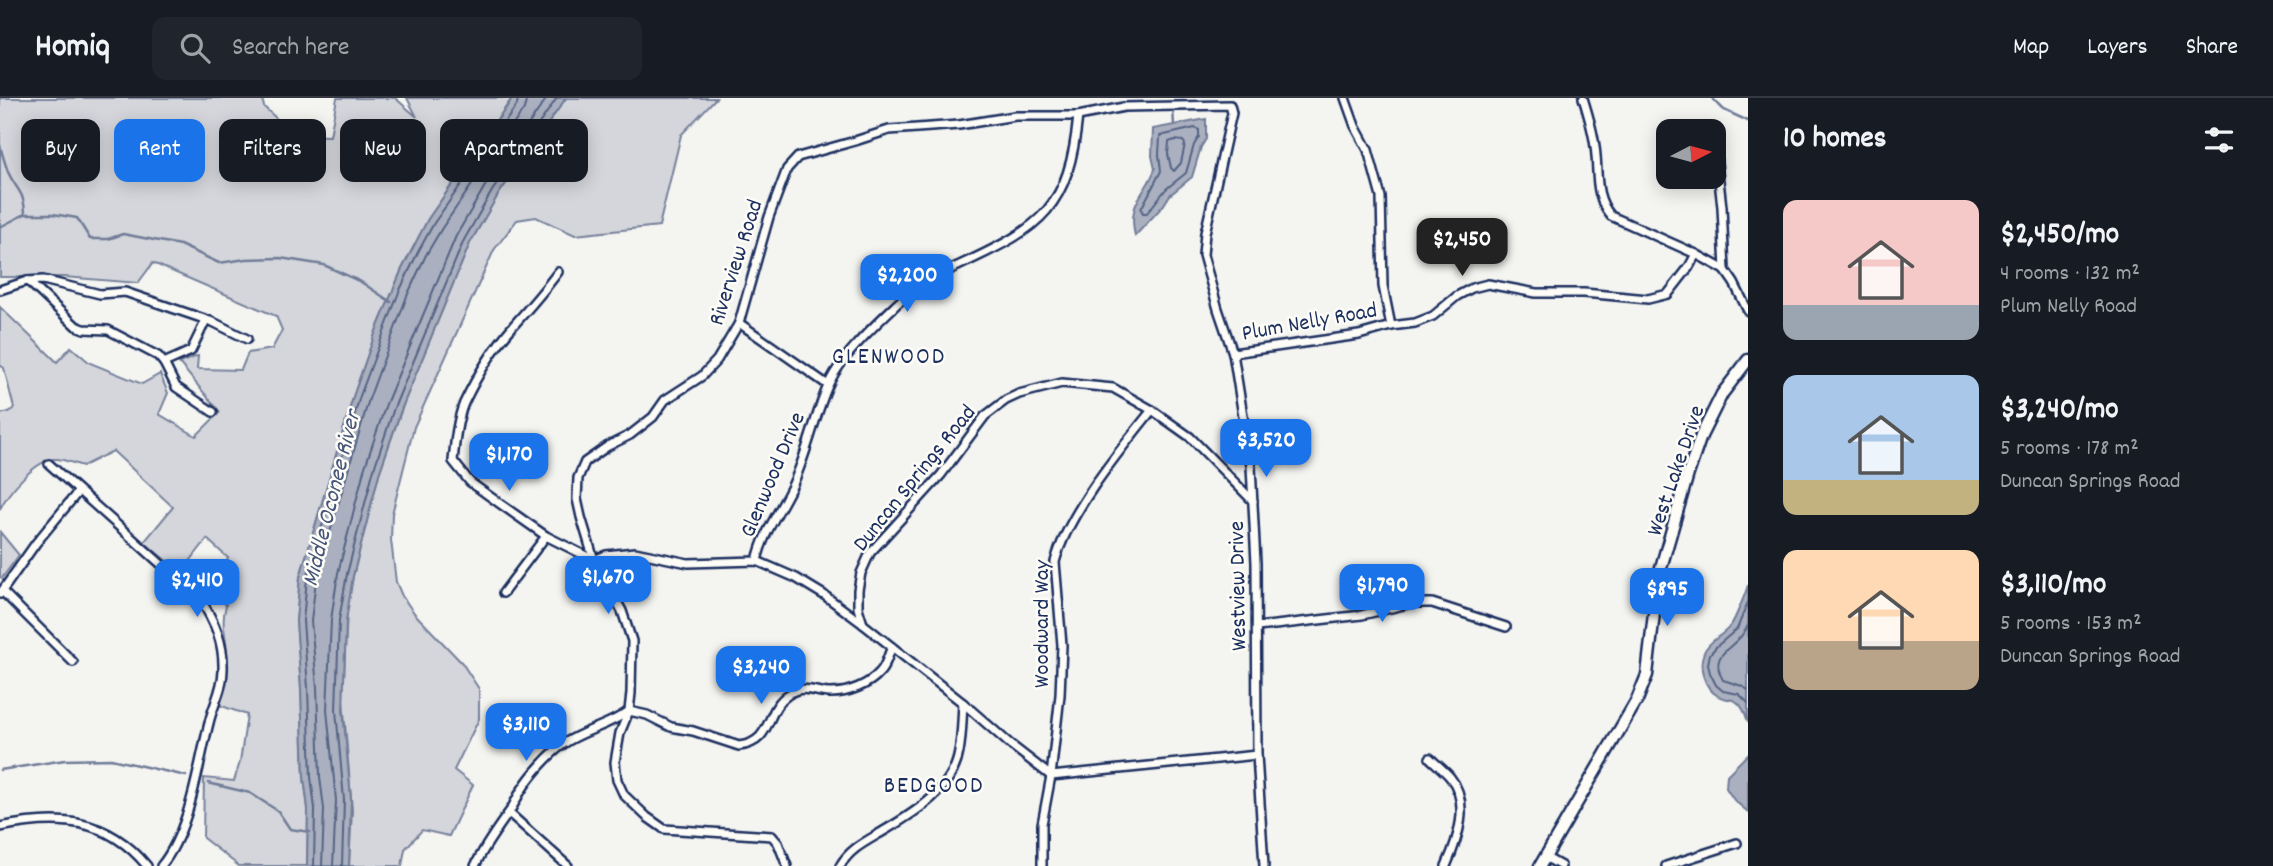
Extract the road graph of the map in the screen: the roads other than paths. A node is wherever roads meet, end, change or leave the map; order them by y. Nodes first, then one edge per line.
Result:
1 (1345, 98) edge
2 (1583, 98) edge
3 (1230, 105) joint
4 (1078, 116) junction
5 (1721, 189) edge
6 (1696, 254) junction
7 (1724, 270) junction
8 (558, 272) dead end
9 (27, 281) junction
10 (0, 290) edge
11 (1748, 310) edge
12 (206, 320) junction
13 (739, 323) junction
14 (1391, 326) junction
15 (247, 339) dead end
16 (1233, 353) junction
17 (1748, 360) edge
18 (164, 363) junction
19 (828, 385) junction
20 (1152, 410) junction
21 (213, 412) dead end
22 (49, 464) dead end
23 (78, 492) junction
24 (1253, 502) junction
25 (546, 536) junction
26 (594, 560) junction
27 (757, 561) junction
28 (1, 593) edge
29 (503, 593) dead end
30 (863, 624) junction
31 (1257, 627) junction
32 (1506, 627) dead end
33 (892, 647) junction
34 (73, 662) dead end
35 (963, 703) junction
36 (629, 711) junction
37 (1257, 755) junction
38 (1430, 758) dead end
39 (1051, 776) junction
40 (509, 813) junction
41 (0, 827) edge
42 (1737, 844) dead end
43 (1543, 861) edge
44 (147, 866) edge
45 (161, 866) edge
46 (475, 866) edge
47 (568, 866) edge
48 (787, 866) edge
49 (840, 866) edge
50 (1042, 866) edge
51 (1264, 866) edge
52 (1446, 866) edge
53 (1561, 866) edge
54 (1666, 866) edge

1 - 14 street, Plum Nelly Road
2 - 6 street
3 - 4 street, Riverview Road
3 - 16 street, Westview Drive
4 - 13 street, Riverview Road
4 - 19 street, Glenwood Drive
5 - 7 street
6 - 7 street
6 - 14 street, Plum Nelly Road
7 - 11 street
8 - 25 street
9 - 10 street
9 - 12 street
9 - 18 street
12 - 15 street
12 - 18 street
13 - 19 street
13 - 26 street, Riverview Road
14 - 16 street, Plum Nelly Road
16 - 24 street, Westview Drive
17 - 43 main road, West Lake Drive
18 - 21 street
19 - 27 street, Glenwood Drive
20 - 24 street, Duncan Springs Road
20 - 30 street, Duncan Springs Road
20 - 39 street, Woodward Way
22 - 23 street
23 - 28 street
23 - 45 street
24 - 31 street, Westview Drive
25 - 26 street
25 - 29 street
26 - 27 street
26 - 36 street, Riverview Road
27 - 30 street, Glenwood Drive
28 - 34 street
30 - 33 street, Glenwood Drive
31 - 32 street
31 - 37 street, Westview Drive
33 - 35 street, Glenwood Drive
33 - 36 street
35 - 39 street, Glenwood Drive
35 - 49 street
36 - 40 street
36 - 48 street, Riverview Road
37 - 39 street
37 - 51 street, Westview Drive
38 - 52 street
39 - 50 street, Woodward Way
40 - 46 street
40 - 47 street
41 - 44 street
42 - 54 street
43 - 53 street

